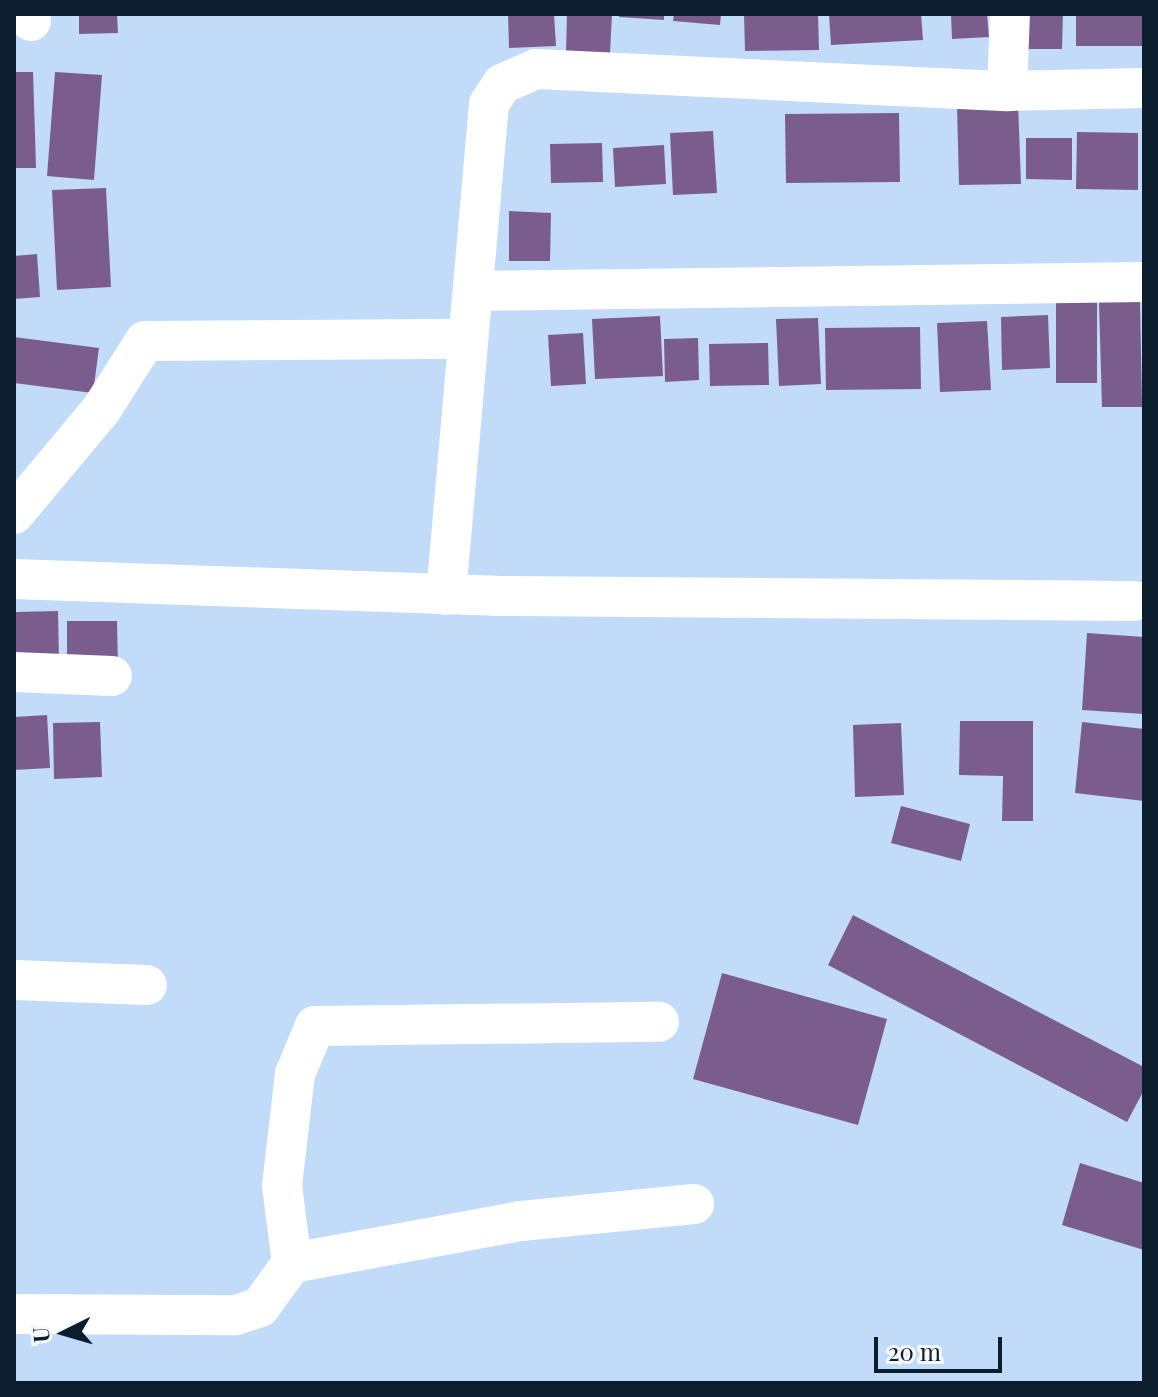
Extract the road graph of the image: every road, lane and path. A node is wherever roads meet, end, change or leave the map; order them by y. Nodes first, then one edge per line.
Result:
1 (1010, 14) edge
2 (1144, 88) edge
3 (1007, 91) junction
4 (1144, 282) edge
5 (478, 291) junction
6 (466, 339) junction
7 (14, 514) edge
8 (14, 579) edge
9 (446, 595) junction
10 (1134, 601) dead end
11 (14, 672) edge
12 (112, 676) dead end
13 (14, 980) edge
14 (147, 985) dead end
15 (659, 1022) dead end
16 (694, 1204) dead end
17 (292, 1263) junction
18 (14, 1314) edge

1 - 3 street
2 - 3 street
3 - 5 street
4 - 5 street
5 - 6 street
6 - 7 street
6 - 9 street
8 - 9 street
9 - 10 street
11 - 12 street
13 - 14 street
15 - 17 street
16 - 17 street
17 - 18 street

